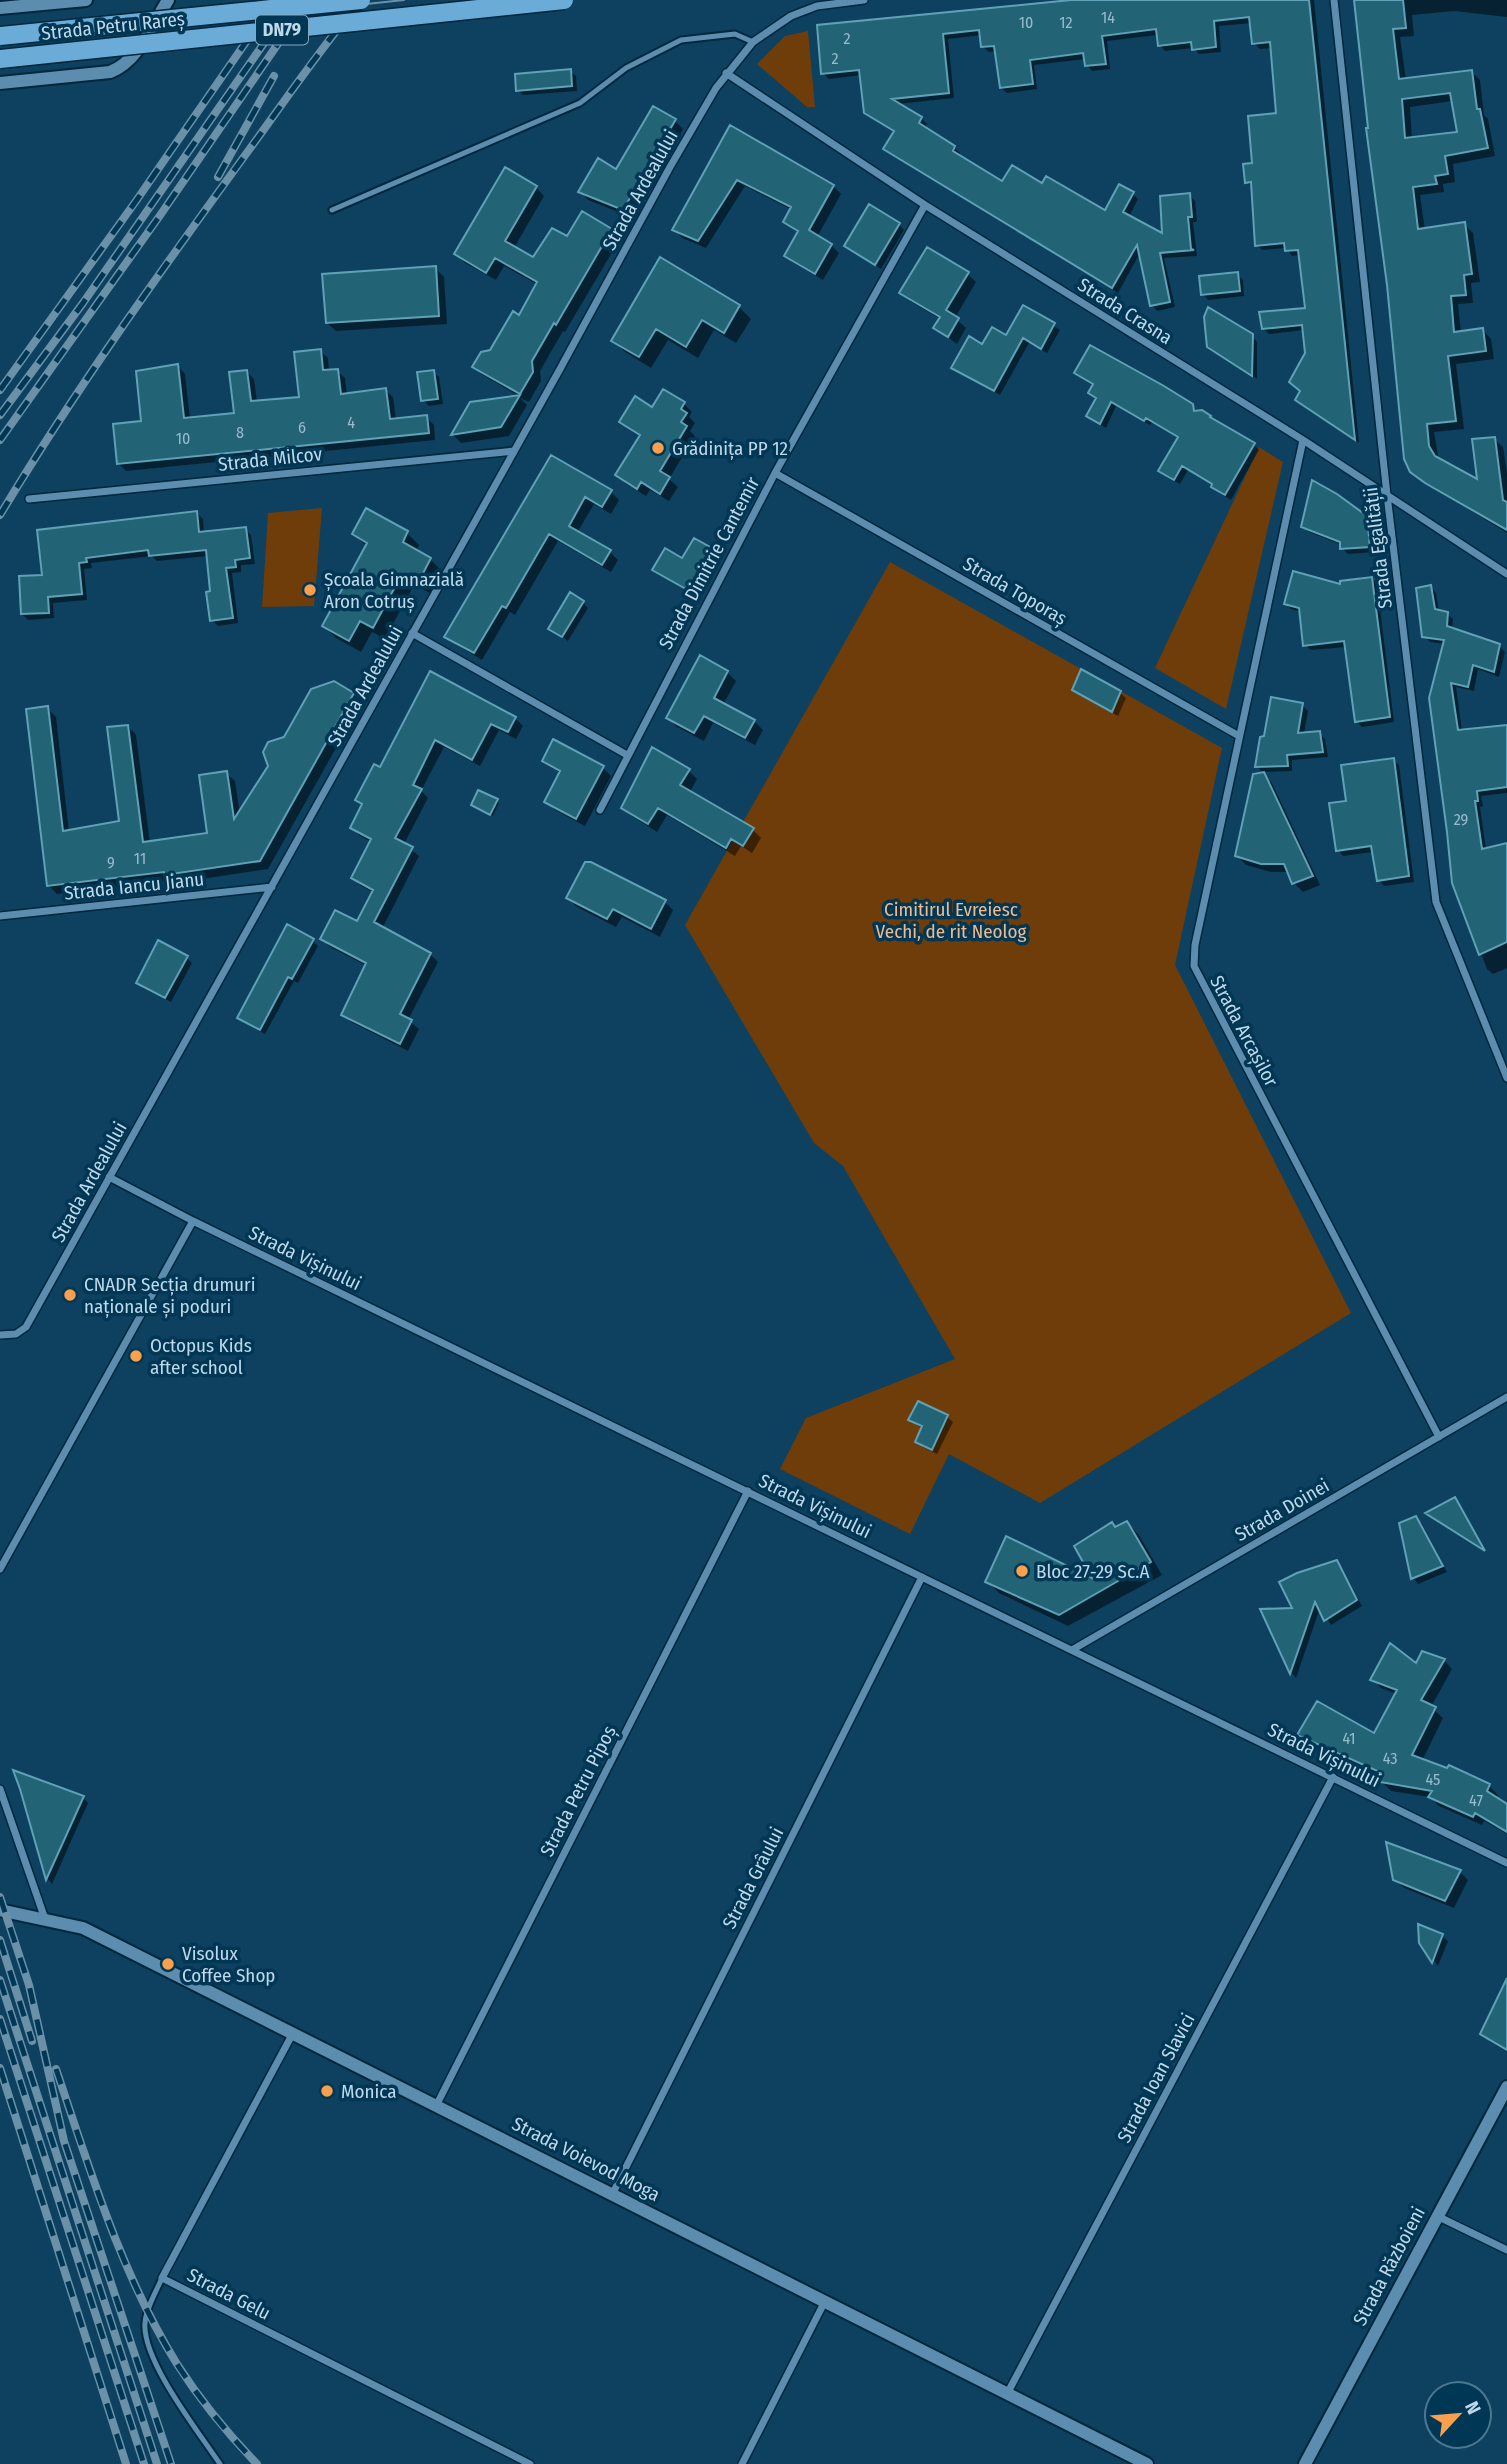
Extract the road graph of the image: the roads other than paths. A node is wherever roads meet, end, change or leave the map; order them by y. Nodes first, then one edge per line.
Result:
1 (86, 0) edge
2 (168, 0) edge
3 (360, 0) edge
4 (564, 0) edge
5 (864, 0) edge
6 (1334, 0) edge
7 (0, 8) edge
8 (0, 36) edge
9 (753, 42) junction
10 (0, 59) edge
11 (726, 74) junction
12 (0, 83) edge
13 (925, 205) junction
14 (332, 210) dead end
15 (1303, 440) junction
16 (514, 451) junction
17 (775, 472) junction
18 (1387, 495) junction
19 (29, 499) dead end
20 (1507, 575) edge
21 (412, 633) junction
22 (1239, 736) junction
23 (627, 755) junction
24 (600, 810) dead end
25 (272, 887) junction
26 (0, 916) edge
27 (1507, 1078) edge
28 (109, 1177) junction
29 (193, 1221) junction
30 (0, 1335) edge
31 (1507, 1397) edge
32 (1438, 1437) junction
33 (748, 1491) junction
34 (0, 1569) edge
35 (922, 1577) junction
36 (1072, 1650) junction
37 (1333, 1777) junction
38 (0, 1789) edge
39 (1507, 1863) edge
40 (0, 1910) edge
41 (45, 1919) junction
42 (293, 2033) junction
43 (1507, 2087) edge
44 (436, 2106) junction
45 (613, 2193) junction
46 (1437, 2216) junction
47 (1507, 2250) edge
48 (162, 2278) junction
49 (824, 2303) junction
50 (1007, 2394) junction
51 (220, 2464) edge
52 (530, 2464) edge
53 (742, 2464) edge
54 (1147, 2464) edge
55 (1305, 2464) edge

1 - 7 street
2 - 12 street
3 - 8 main road, Strada Petru Rareș / DN79, bridge
4 - 10 main road, Strada Petru Rareș / DN79, bridge
5 - 9 street
6 - 18 street, Strada Egalității
9 - 11 street, Strada Ardealului
9 - 14 lane
11 - 13 street, Strada Crasna
11 - 16 street, Strada Ardealului
13 - 15 street, Strada Crasna
13 - 17 street, Strada Dimitrie Cantemir
15 - 18 street, Strada Crasna
15 - 22 street, Strada Arcașilor
16 - 19 street, Strada Milcov
16 - 21 street, Strada Ardealului
17 - 22 street, Strada Toporaș
17 - 23 street, Strada Dimitrie Cantemir
18 - 20 street, Strada Crasna
18 - 27 street, Strada Egalității
21 - 23 street
21 - 25 street, Strada Ardealului
22 - 32 street, Strada Arcașilor
23 - 24 street, Strada Dimitrie Cantemir
25 - 26 street, Strada Iancu Jianu
25 - 28 street, Strada Ardealului
28 - 29 street, Strada Vișinului
28 - 30 street, Strada Ardealului
29 - 33 street, Strada Vișinului
29 - 34 street
31 - 32 street, Strada Doinei
32 - 36 street, Strada Doinei
33 - 35 street, Strada Vișinului
33 - 44 street, Strada Petru Pipoș
35 - 36 street, Strada Vișinului
35 - 45 street, Strada Grâului
36 - 37 street, Strada Vișinului
37 - 39 street, Strada Vișinului
37 - 50 street, Strada Ioan Slavici
38 - 41 street
40 - 41 street, Strada Voievod Moga
41 - 42 street, Strada Voievod Moga
42 - 44 street, Strada Voievod Moga
42 - 48 street, Strada Gelu
43 - 46 street, Strada Războieni
44 - 45 street, Strada Voievod Moga
45 - 49 street, Strada Voievod Moga
46 - 47 street
46 - 55 street, Strada Războieni
48 - 51 lane
48 - 52 street, Strada Gelu
49 - 50 street, Strada Voievod Moga
49 - 53 street
50 - 54 street, Strada Voievod Moga

